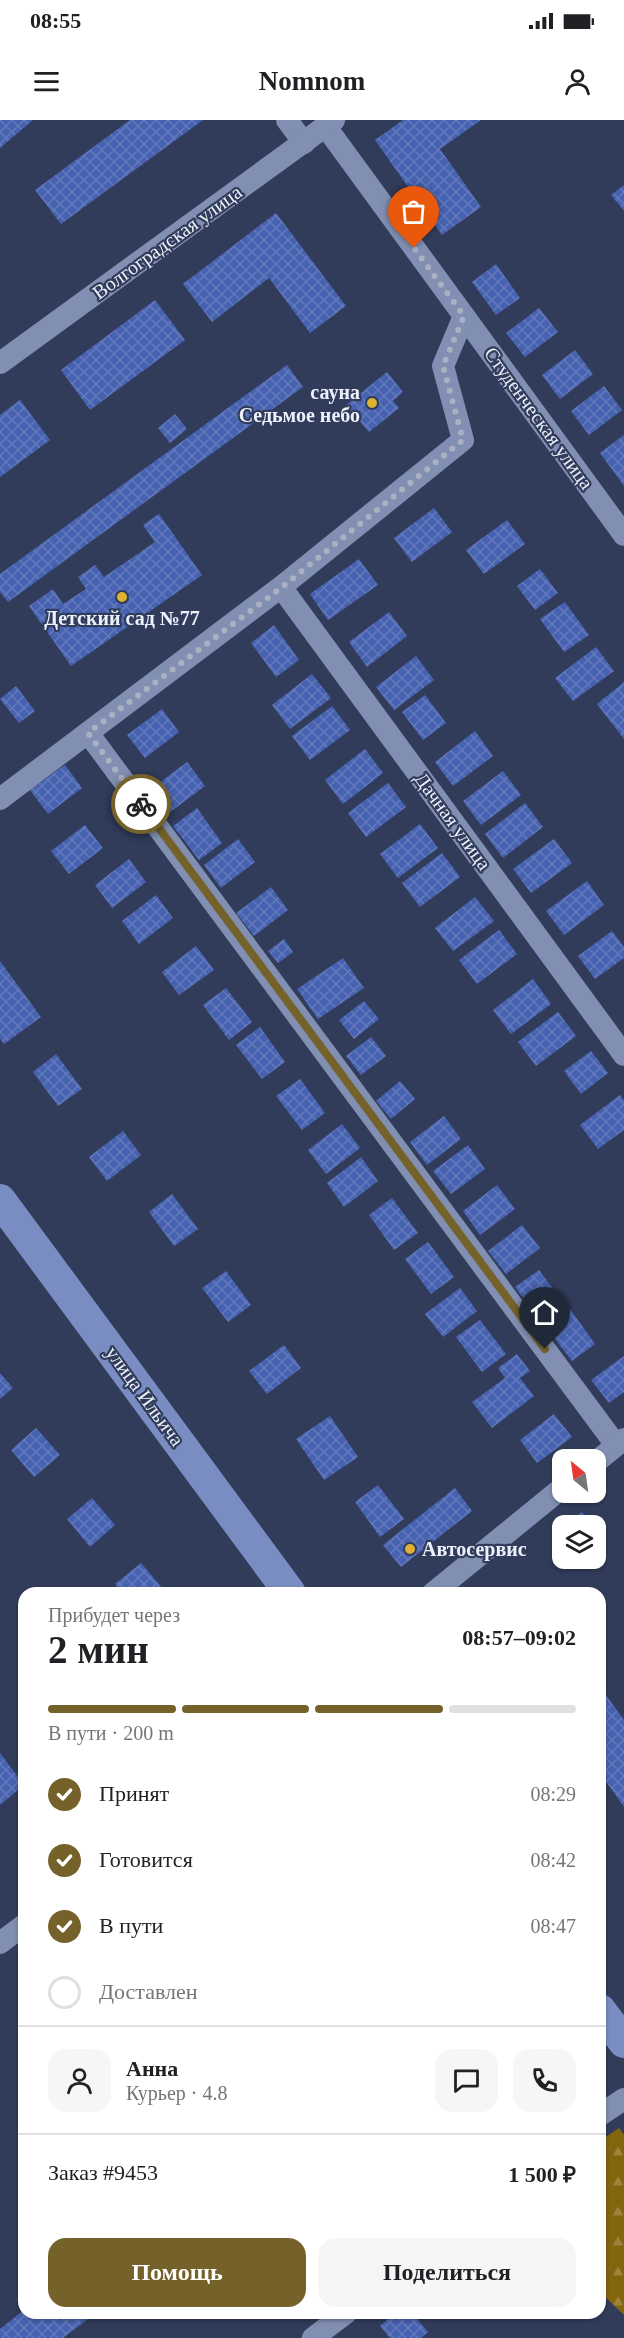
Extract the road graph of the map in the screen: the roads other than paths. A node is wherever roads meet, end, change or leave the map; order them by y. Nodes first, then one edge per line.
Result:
1 (287, 120) edge
2 (330, 123) edge
3 (304, 142) junction
4 (464, 316) junction
5 (0, 363) edge
6 (624, 535) edge
7 (281, 588) junction
8 (88, 733) junction
9 (0, 799) edge
10 (624, 1054) edge
11 (0, 1200) edge
12 (620, 1442) edge
13 (606, 1454) edge
14 (552, 1496) edge
15 (286, 1587) edge
16 (440, 1587) edge
17 (18, 1930) edge
18 (0, 1943) edge
19 (606, 2018) edge
20 (624, 2042) edge
21 (624, 2099) edge
22 (606, 2111) edge
23 (338, 2319) edge
24 (313, 2338) edge

1 - 3 street
2 - 3 street, Волгоградская улица
2 - 4 street, Студенческая улица
3 - 5 street, Волгоградская улица
4 - 6 street, Студенческая улица
4 - 7 street
7 - 8 street
7 - 10 street, Дачная улица
8 - 9 street
8 - 12 street
11 - 15 street, улица Ильича
12 - 13 street
14 - 16 street
17 - 18 street
19 - 20 street
21 - 22 street
23 - 24 street

